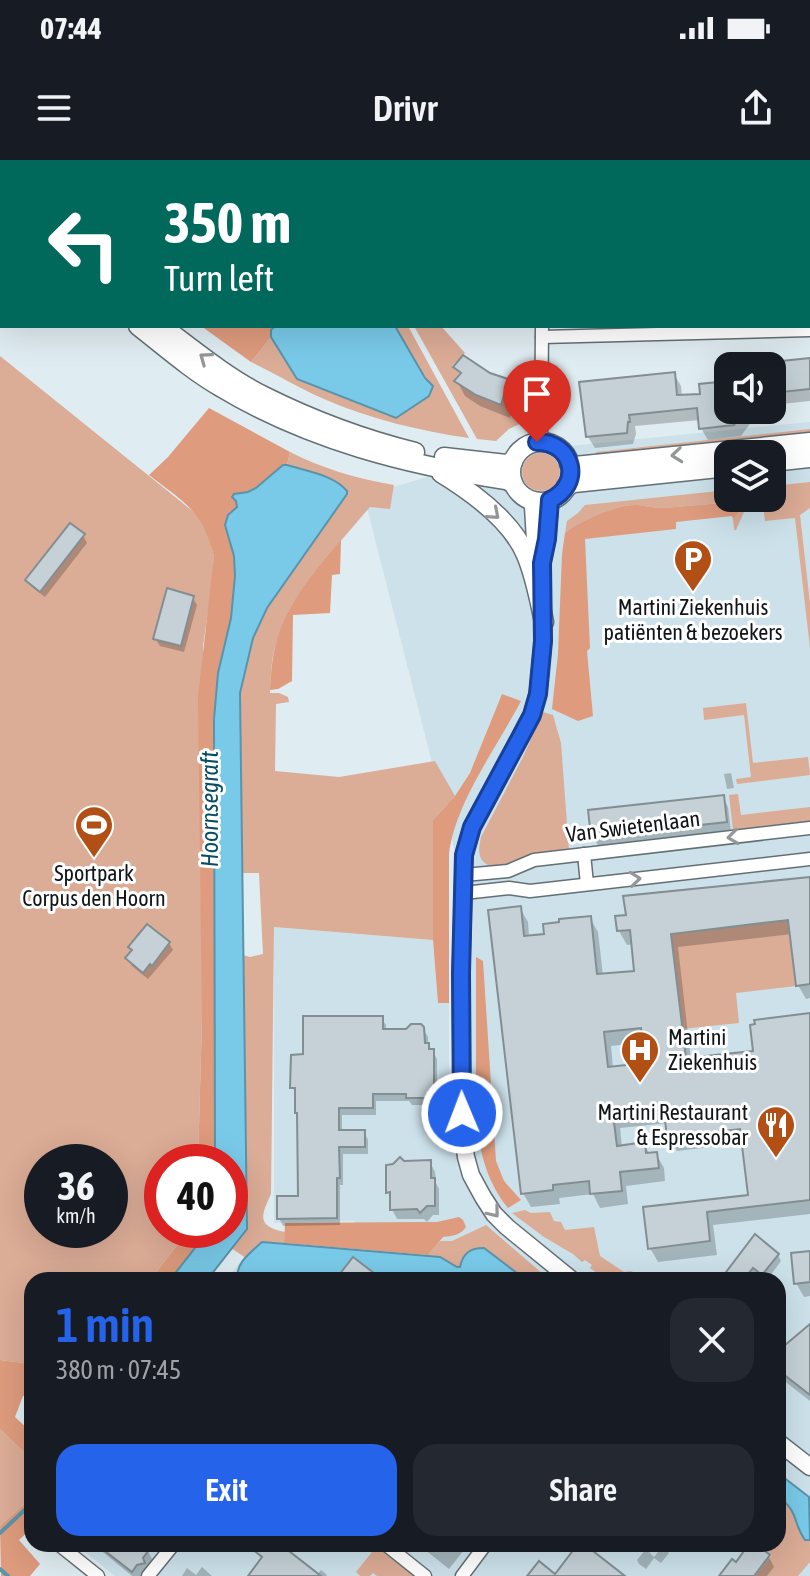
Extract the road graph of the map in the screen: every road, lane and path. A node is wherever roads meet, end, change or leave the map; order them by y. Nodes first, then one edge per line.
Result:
1 (141, 328) edge
2 (165, 328) edge
3 (681, 330) edge
4 (810, 330) edge
5 (542, 331) edge
6 (541, 442) junction
7 (810, 442) edge
8 (810, 458) edge
9 (786, 461) edge
10 (513, 462) junction
11 (569, 464) junction
12 (432, 468) junction
13 (714, 468) edge
14 (513, 483) junction
15 (566, 486) junction
16 (540, 500) junction
17 (544, 622) junction
18 (810, 828) edge
19 (584, 854) junction
20 (810, 859) edge
21 (464, 875) junction
22 (587, 884) junction
23 (464, 893) junction
24 (562, 1272) edge
25 (786, 1448) edge
26 (810, 1467) edge
27 (68, 1552) edge
28 (168, 1552) edge
29 (395, 1552) edge
30 (480, 1552) edge
31 (98, 1576) edge
32 (148, 1576) edge
33 (425, 1576) edge
34 (462, 1576) edge

1 - 12 main road
10 -> 2 main road
3 - 4 street
3 - 5 street
5 - 6 street
6 - 10 main road
6 - 11 main road
7 -> 11 main road
8 - 9 main road
10 - 14 main road
11 - 15 main road
12 - 14 main road
12 -> 17 main road
13 - 15 main road
14 - 16 main road
15 - 16 main road
16 - 17 street
17 - 21 street
18 -> 19 street, Van Swietenlaan
19 - 21 street, Van Swietenlaan
19 - 22 street
22 -> 20 street
21 - 23 street
22 - 23 street
23 -> 24 street
25 - 26 street
27 - 31 street
28 - 32 street
29 - 33 street
30 - 34 street

